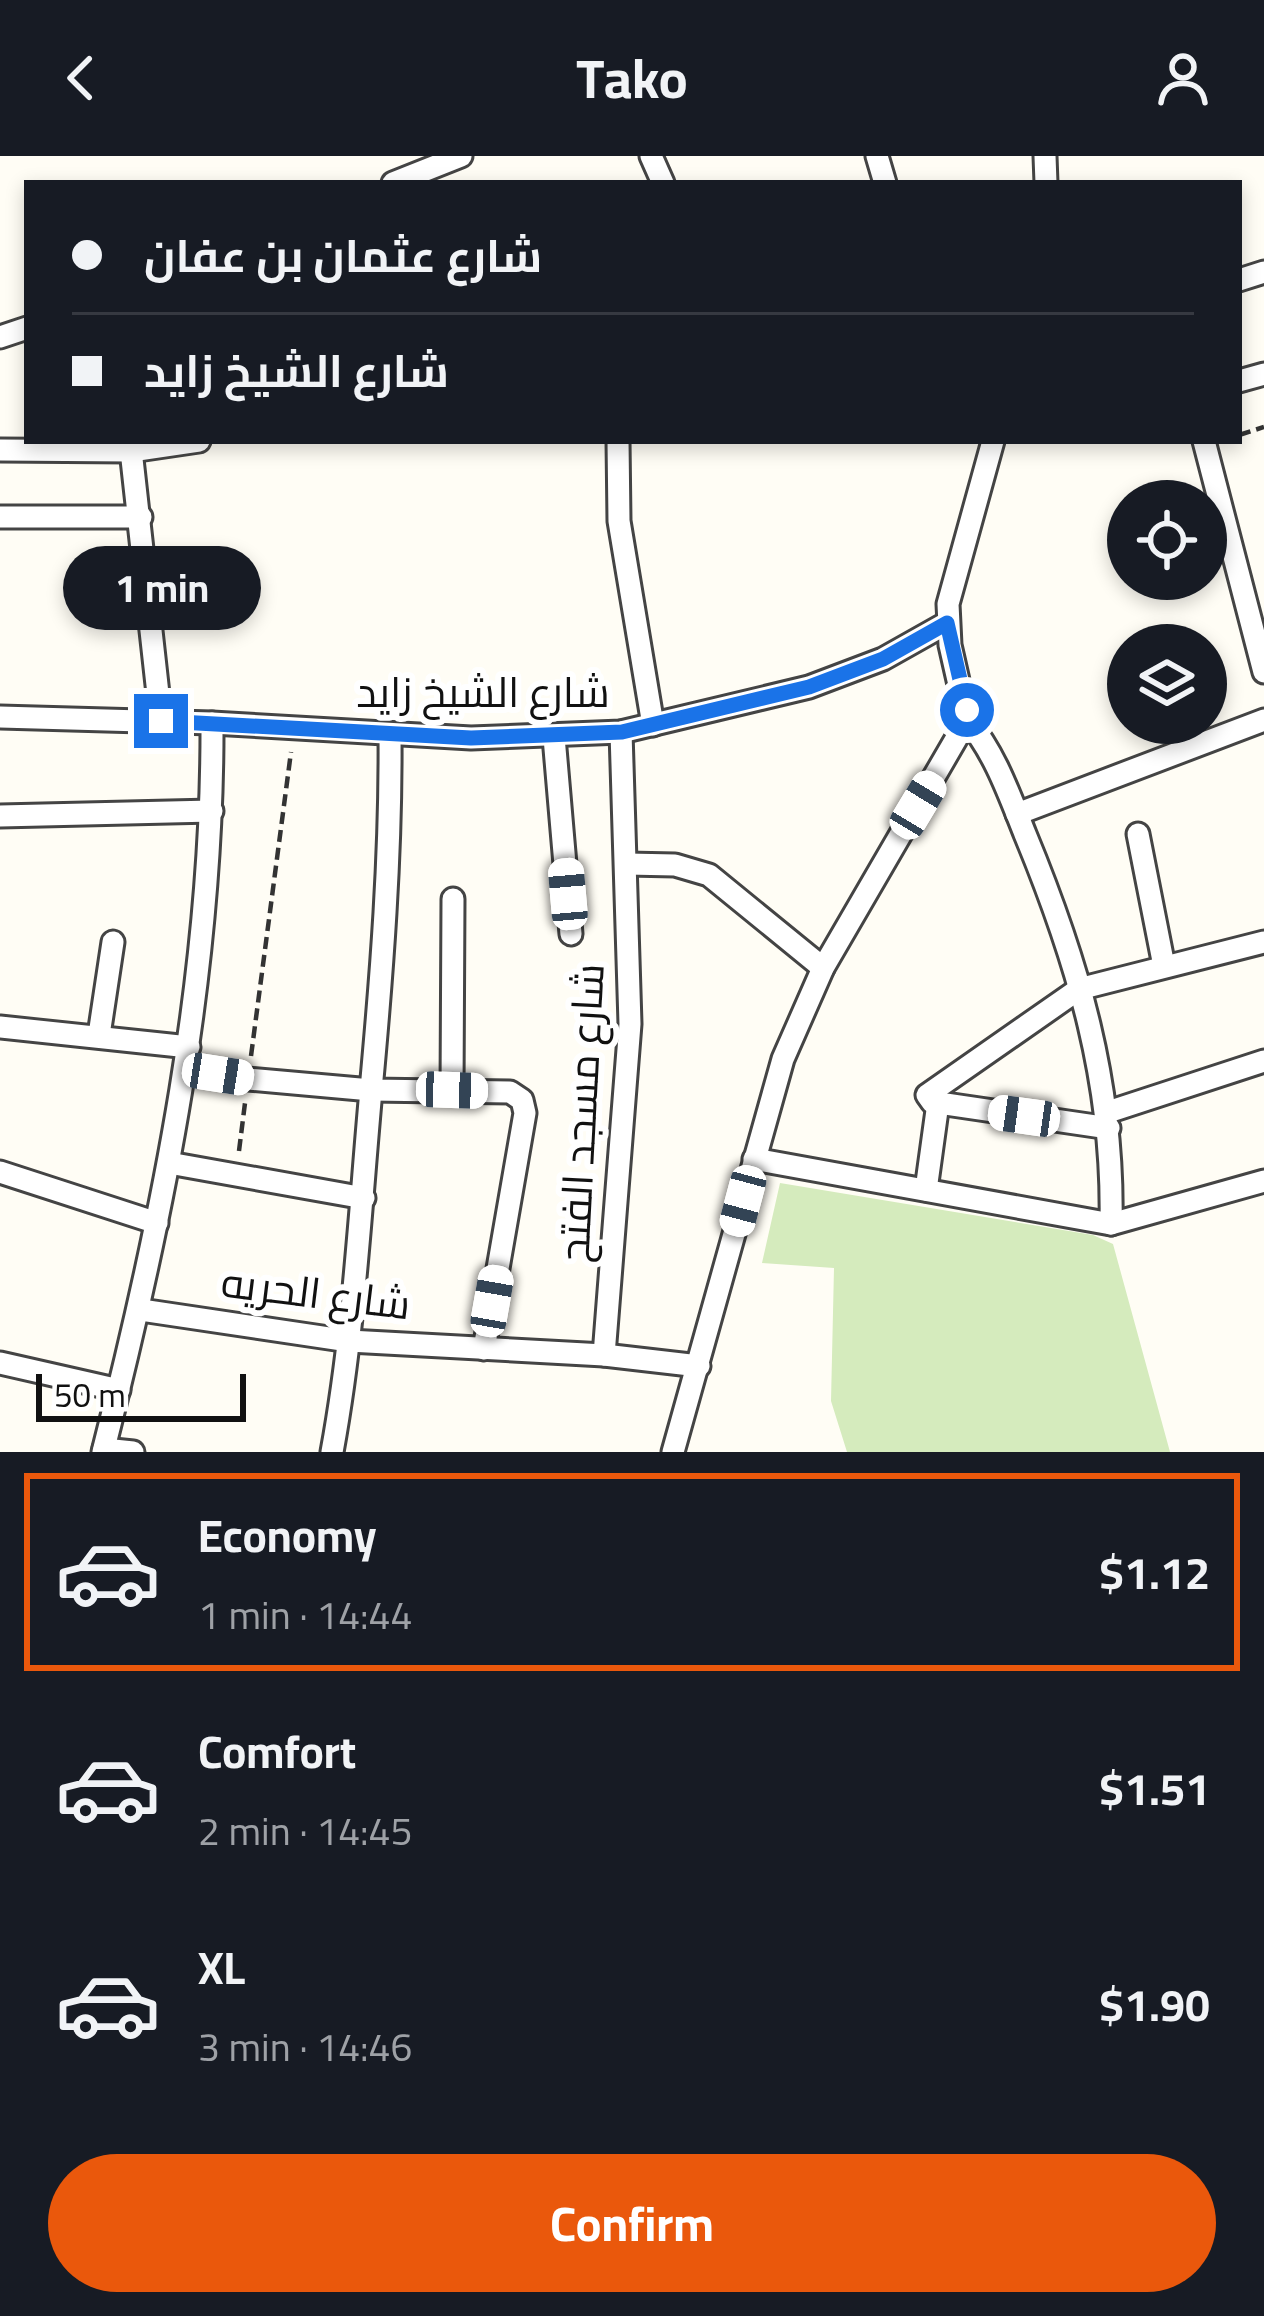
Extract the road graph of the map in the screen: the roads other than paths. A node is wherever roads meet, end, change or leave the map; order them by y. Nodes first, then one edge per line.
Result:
1 (461, 156) edge
2 (401, 180) edge
3 (618, 444) edge
4 (992, 444) edge
5 (1205, 444) edge
6 (130, 446) edge
7 (0, 450) edge
8 (0, 517) edge
9 (141, 517) junction
10 (947, 623) junction
11 (1264, 672) edge
12 (0, 717) edge
13 (967, 720) junction
14 (1264, 720) edge
15 (161, 721) junction
16 (212, 723) junction
17 (653, 724) junction
18 (622, 732) junction
19 (390, 735) junction
20 (554, 737) junction
21 (212, 811) junction
22 (1017, 814) junction
23 (0, 816) edge
24 (1138, 834) dead end
25 (627, 864) junction
26 (453, 899) dead end
27 (571, 934) dead end
28 (113, 942) dead end
29 (1264, 942) edge
30 (1164, 966) junction
31 (823, 968) junction
32 (1079, 989) junction
33 (0, 1027) edge
34 (99, 1035) junction
35 (188, 1058) junction
36 (1264, 1061) edge
37 (371, 1090) junction
38 (452, 1090) junction
39 (938, 1103) junction
40 (1109, 1120) junction
41 (754, 1160) junction
42 (169, 1162) junction
43 (0, 1172) edge
44 (1264, 1181) edge
45 (926, 1190) junction
46 (364, 1198) junction
47 (157, 1223) junction
48 (1111, 1224) junction
49 (141, 1310) junction
50 (349, 1341) junction
51 (484, 1348) junction
52 (604, 1355) junction
53 (0, 1363) edge
54 (698, 1366) junction
55 (119, 1390) junction
56 (104, 1450) edge
57 (133, 1452) edge
58 (332, 1452) edge
59 (673, 1452) edge

1 - 2 street
3 - 17 street
4 - 10 street
5 - 11 street
6 - 7 street
6 - 9 street
8 - 9 street
9 - 15 street
10 - 13 street
10 - 17 street, شارع الشيخ زايد
12 - 15 street, شارع الشيخ زايد
13 - 22 street
13 - 31 street
14 - 22 street
15 - 16 street, شارع الشيخ زايد
16 - 19 street, شارع الشيخ زايد
16 - 21 street
17 - 18 street, شارع الشيخ زايد
18 - 20 street, شارع الشيخ زايد
18 - 25 street, شارع مسجد الفتح
19 - 20 street, شارع الشيخ زايد
19 - 37 street
20 - 27 street
21 - 23 street
21 - 35 street
22 - 32 street
24 - 30 street
25 - 31 street
25 - 52 street, شارع مسجد الفتح
26 - 38 street
28 - 34 street
29 - 30 street
30 - 32 street
31 - 41 street
32 - 39 street
32 - 40 street
33 - 34 street
34 - 35 street
35 - 37 street
35 - 42 street
36 - 40 street
37 - 38 street
37 - 46 street
38 - 51 street
39 - 40 street
39 - 45 street
40 - 48 street
41 - 45 street
41 - 54 street
42 - 46 street
42 - 47 street
43 - 47 street
44 - 48 street
45 - 48 street
46 - 50 street
47 - 49 street
49 - 50 street, شارع الحريه
49 - 55 street
50 - 51 street, شارع الحريه
50 - 58 street
51 - 52 street, شارع الحريه
52 - 54 street, شارع الحريه
53 - 55 street
54 - 59 street
55 - 56 street
56 - 57 street

